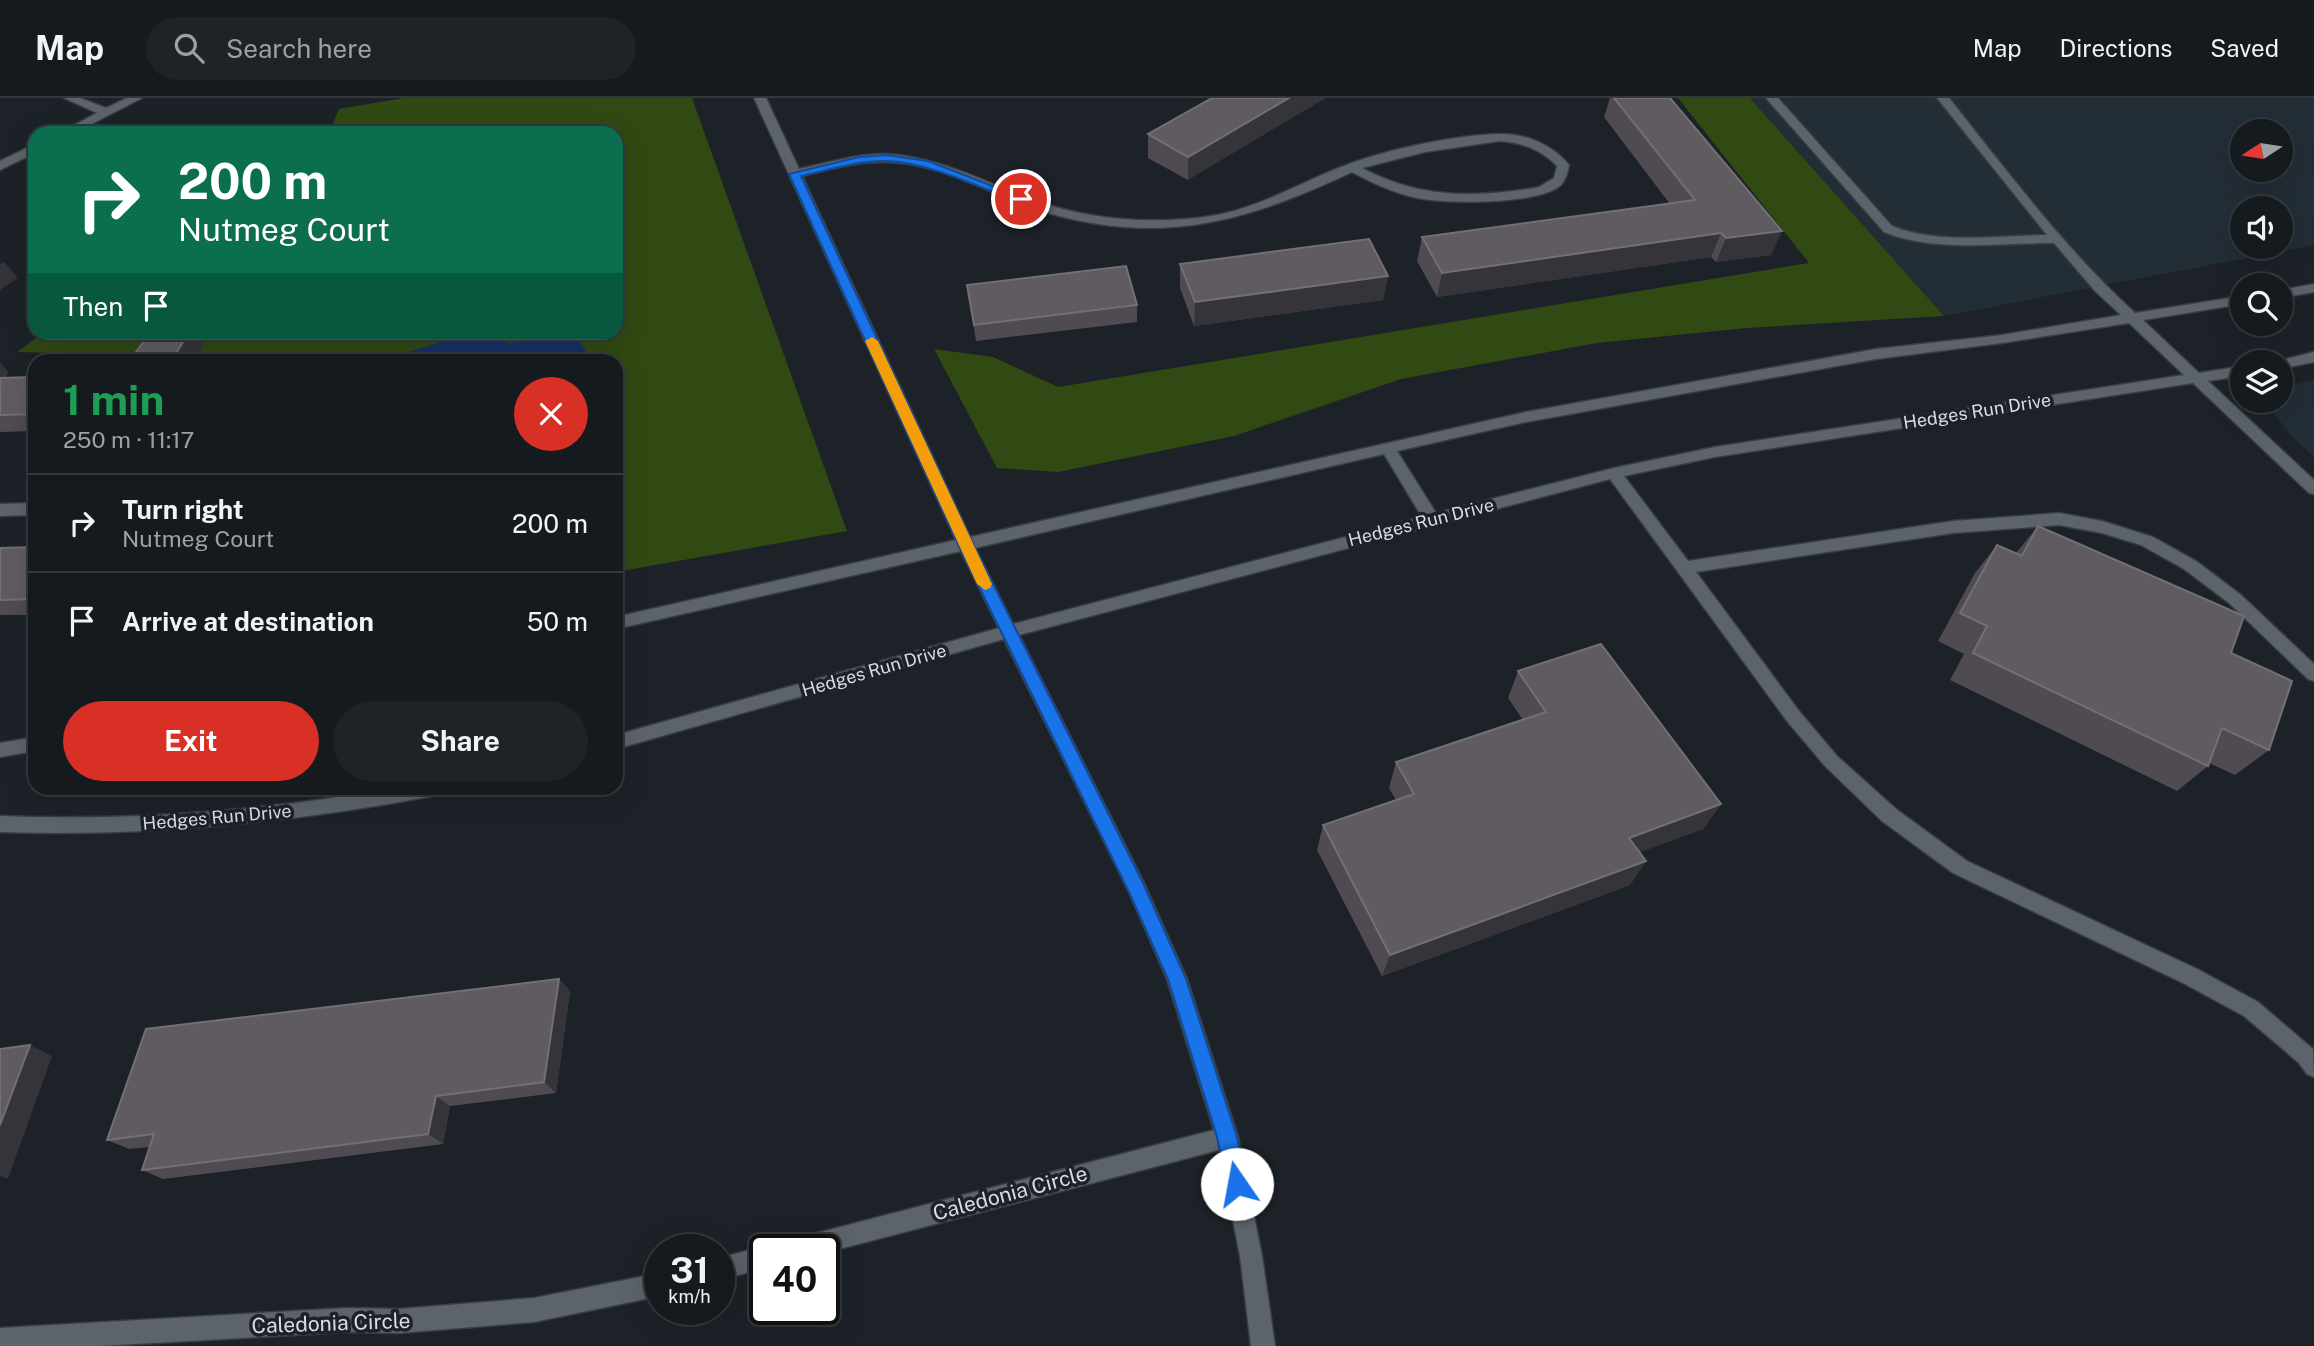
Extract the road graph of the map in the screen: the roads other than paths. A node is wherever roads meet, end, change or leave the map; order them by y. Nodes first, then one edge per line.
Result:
1 (70, 98) edge
2 (136, 98) edge
3 (760, 98) edge
4 (1772, 98) edge
5 (1943, 98) edge
6 (107, 113) junction
7 (80, 126) edge
8 (28, 152) edge
9 (0, 166) edge
10 (1352, 167) junction
11 (794, 174) junction
12 (2058, 239) junction
13 (2314, 288) edge
14 (2293, 292) edge
15 (2230, 302) edge
16 (2132, 318) junction
17 (2314, 357) edge
18 (2293, 361) edge
19 (2230, 373) edge
20 (2197, 380) junction
21 (1389, 450) junction
22 (1615, 473) junction
23 (2314, 489) edge
24 (28, 509) edge
25 (0, 510) edge
26 (1431, 519) junction
27 (966, 546) junction
28 (1684, 568) junction
29 (623, 621) edge
30 (1008, 632) junction
31 (2314, 674) edge
32 (623, 740) edge
33 (28, 745) edge
34 (0, 750) edge
35 (397, 795) edge
36 (0, 824) edge
37 (2314, 1067) edge
38 (1227, 1137) junction
39 (840, 1238) edge
40 (644, 1287) edge
41 (0, 1340) edge
42 (23, 1343) edge
43 (1263, 1346) edge

1 - 6 street
2 - 6 street
3 - 11 street
4 - 12 street
5 - 12 street
6 - 7 street
8 - 9 street
10 - 10 street
10 - 11 street
11 - 27 street
12 - 16 street
13 - 14 street
15 - 16 street
16 - 20 street
16 - 21 street
17 - 18 street
19 - 20 street, Hedges Run Drive
20 - 22 street, Hedges Run Drive
20 - 23 street
21 - 26 street
21 - 27 street
22 - 26 street, Hedges Run Drive
22 - 28 street
24 - 25 street
26 - 30 street, Hedges Run Drive
27 - 29 street
27 - 30 street
28 - 31 street
28 - 37 street
30 - 32 street, Hedges Run Drive
30 - 38 street
33 - 34 street
35 - 36 street, Hedges Run Drive
38 - 39 street, Caledonia Circle
38 - 43 street
40 - 42 street, Caledonia Circle
41 - 42 street, Caledonia Circle

